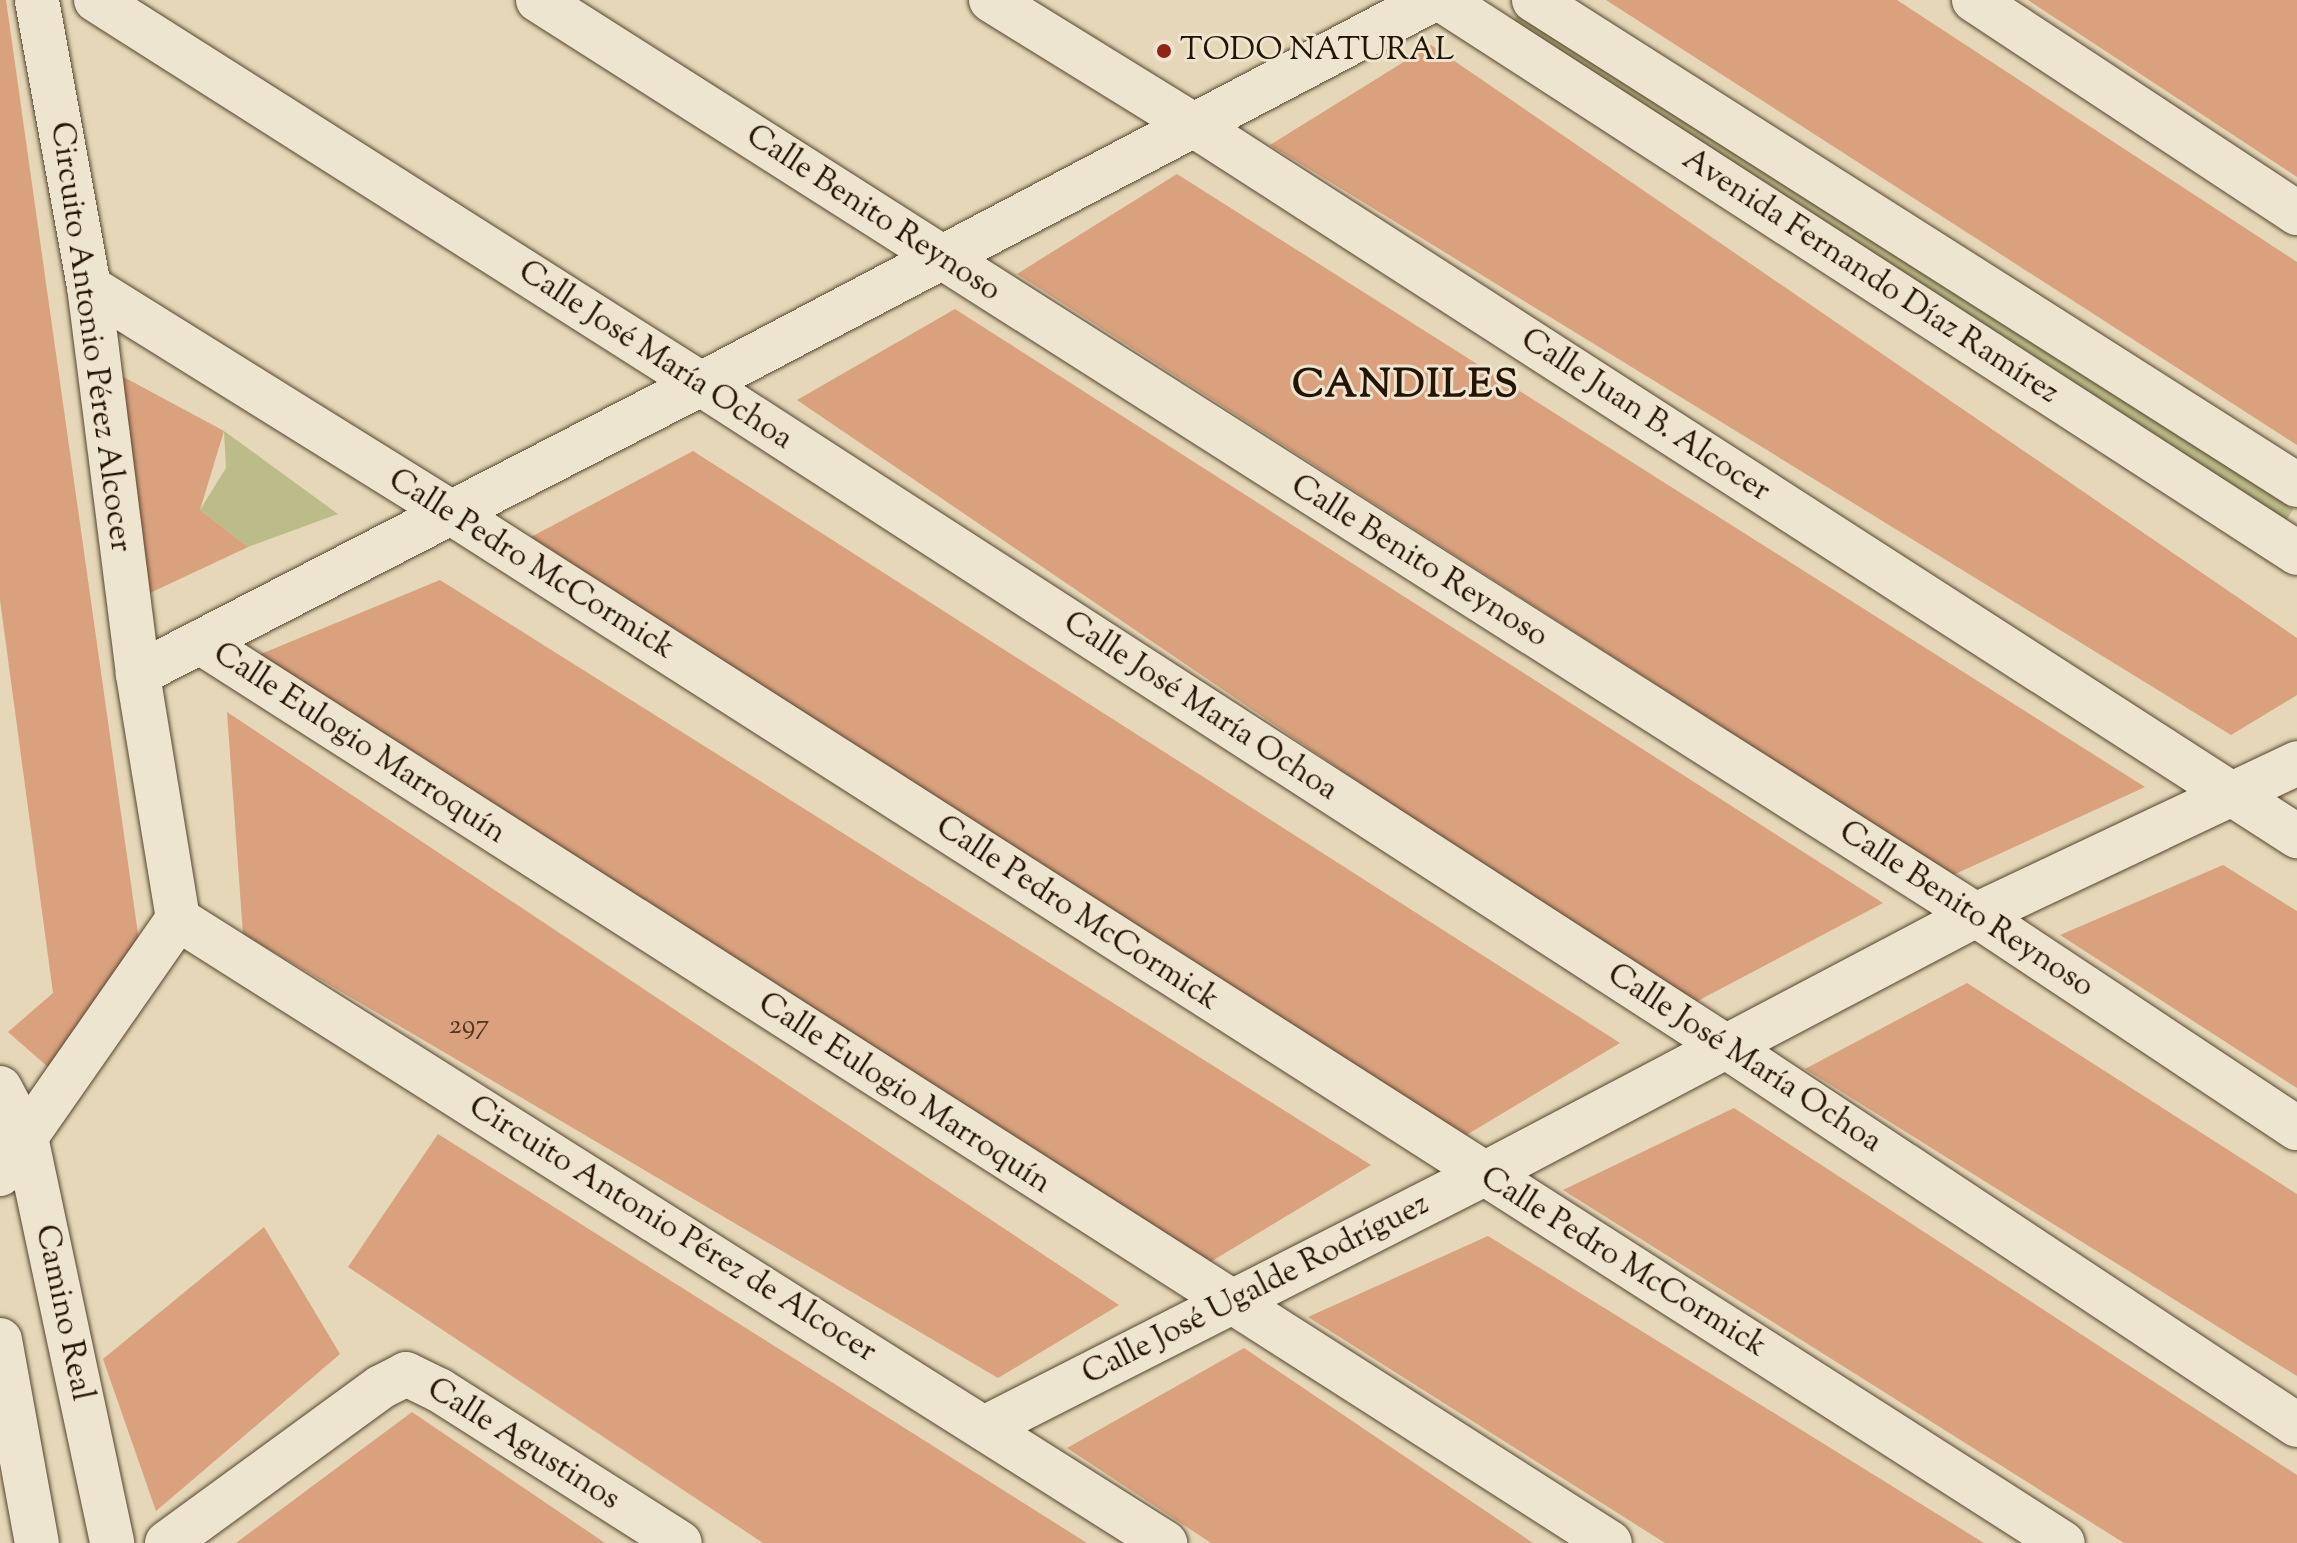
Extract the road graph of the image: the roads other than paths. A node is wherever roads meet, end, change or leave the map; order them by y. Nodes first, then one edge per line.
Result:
1 (37, 0) edge
2 (96, 0) edge
3 (538, 0) edge
4 (991, 0) edge
5 (1432, 0) edge
6 (1442, 0) edge
7 (1534, 0) edge
8 (1974, 0) edge
9 (1192, 124) junction
10 (2297, 213) edge
11 (940, 258) junction
12 (89, 287) junction
13 (701, 384) junction
14 (2297, 485) edge
15 (450, 512) junction
16 (2297, 553) edge
17 (200, 642) junction
18 (138, 674) junction
19 (2297, 763) edge
20 (2232, 795) junction
21 (2297, 836) edge
22 (1976, 915) junction
23 (178, 919) junction
24 (1725, 1046) junction
25 (0, 1088) edge
26 (2297, 1128) edge
27 (26, 1137) junction
28 (0, 1174) edge
29 (1484, 1174) junction
30 (1229, 1302) junction
31 (0, 1340) edge
32 (2297, 1425) edge
33 (986, 1427) junction
34 (37, 1543) edge
35 (112, 1543) edge
36 (167, 1543) edge
37 (680, 1543) edge
38 (1165, 1543) edge
39 (1610, 1543) edge
40 (2063, 1543) edge

1 - 12 street, Circuito Antonio Pérez Alcocer
2 - 13 street, Calle José María Ochoa
3 - 11 street, Calle Benito Reynoso
4 - 9 street, Calle Juan B. Alcocer
5 - 9 street
6 - 16 street, Avenida Fernando Díaz Ramírez
7 - 14 street, Avenida Fernando Díaz Ramírez
8 - 10 street
9 - 11 street
9 - 20 street, Calle Juan B. Alcocer
11 - 13 street
11 - 22 street, Calle Benito Reynoso
12 - 15 street, Calle Pedro McCormick
12 - 18 street, Circuito Antonio Pérez Alcocer
13 - 15 street
13 - 24 street, Calle José María Ochoa
15 - 17 street
15 - 29 street, Calle Pedro McCormick
17 - 18 street
17 - 30 street, Calle Eulogio Marroquín
18 - 23 street
19 - 20 street, Calle José Ugalde Rodríguez
20 - 21 street, Calle Juan B. Alcocer
20 - 22 street, Calle José Ugalde Rodríguez
22 - 24 street, Calle José Ugalde Rodríguez
22 - 26 street, Calle Benito Reynoso
23 - 27 street
23 - 33 street, Circuito Antonio Pérez de Alcocer
24 - 29 street, Calle José Ugalde Rodríguez
24 - 32 street, Calle José María Ochoa
25 - 27 street, Camino Real
27 - 28 street
27 - 35 street, Camino Real
29 - 30 street, Calle José Ugalde Rodríguez
29 - 40 street, Calle Pedro McCormick
30 - 33 street, Calle José Ugalde Rodríguez
30 - 39 street, Calle Eulogio Marroquín
31 - 34 street
33 - 38 street, Circuito Antonio Pérez de Alcocer
36 - 37 street, Calle Agustinos

